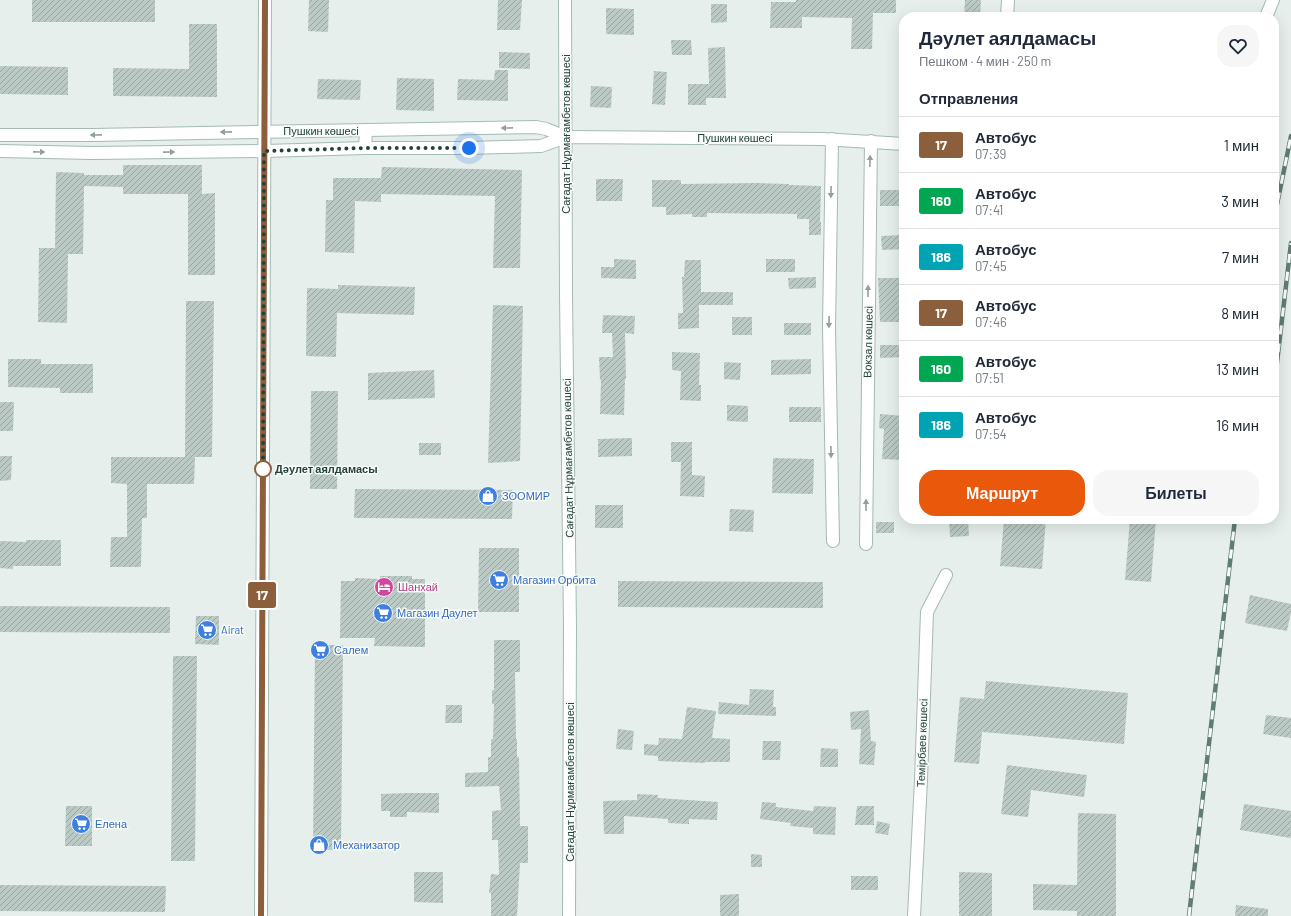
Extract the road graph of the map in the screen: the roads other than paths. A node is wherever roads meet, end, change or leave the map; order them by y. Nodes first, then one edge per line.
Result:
1 (265, 0) edge
2 (564, 0) edge
3 (1008, 0) edge
4 (1273, 0) edge
5 (1007, 12) edge
6 (1268, 12) edge
7 (265, 131) junction
8 (366, 131) junction
9 (0, 135) edge
10 (566, 138) junction
11 (832, 139) junction
12 (871, 141) junction
13 (899, 144) edge
14 (365, 148) junction
15 (0, 151) edge
16 (264, 151) junction
17 (833, 541) dead end
18 (866, 544) dead end
19 (946, 576) dead end
20 (261, 916) edge
21 (569, 916) edge
22 (914, 916) edge

1 - 7 street
2 - 10 street, Сағадат Нұрмағамбетов көшесі
3 - 5 street
4 - 6 street
7 - 8 street, Пушкин көшесі
7 -> 9 street, Пушкин көшесі
7 - 16 street
10 -> 8 street, Пушкин көшесі
8 - 14 street
10 - 11 street, Пушкин көшесі
10 - 14 street, Пушкин көшесі
10 - 21 street, Сағадат Нұрмағамбетов көшесі
11 - 12 street, Пушкин көшесі
11 -> 17 street
12 - 13 street, Пушкин көшесі
18 -> 12 street, Вокзал көшесі
14 - 16 street, Пушкин көшесі
15 -> 16 street, Пушкин көшесі
16 - 20 street
19 - 22 street, Темірбаев көшесі

